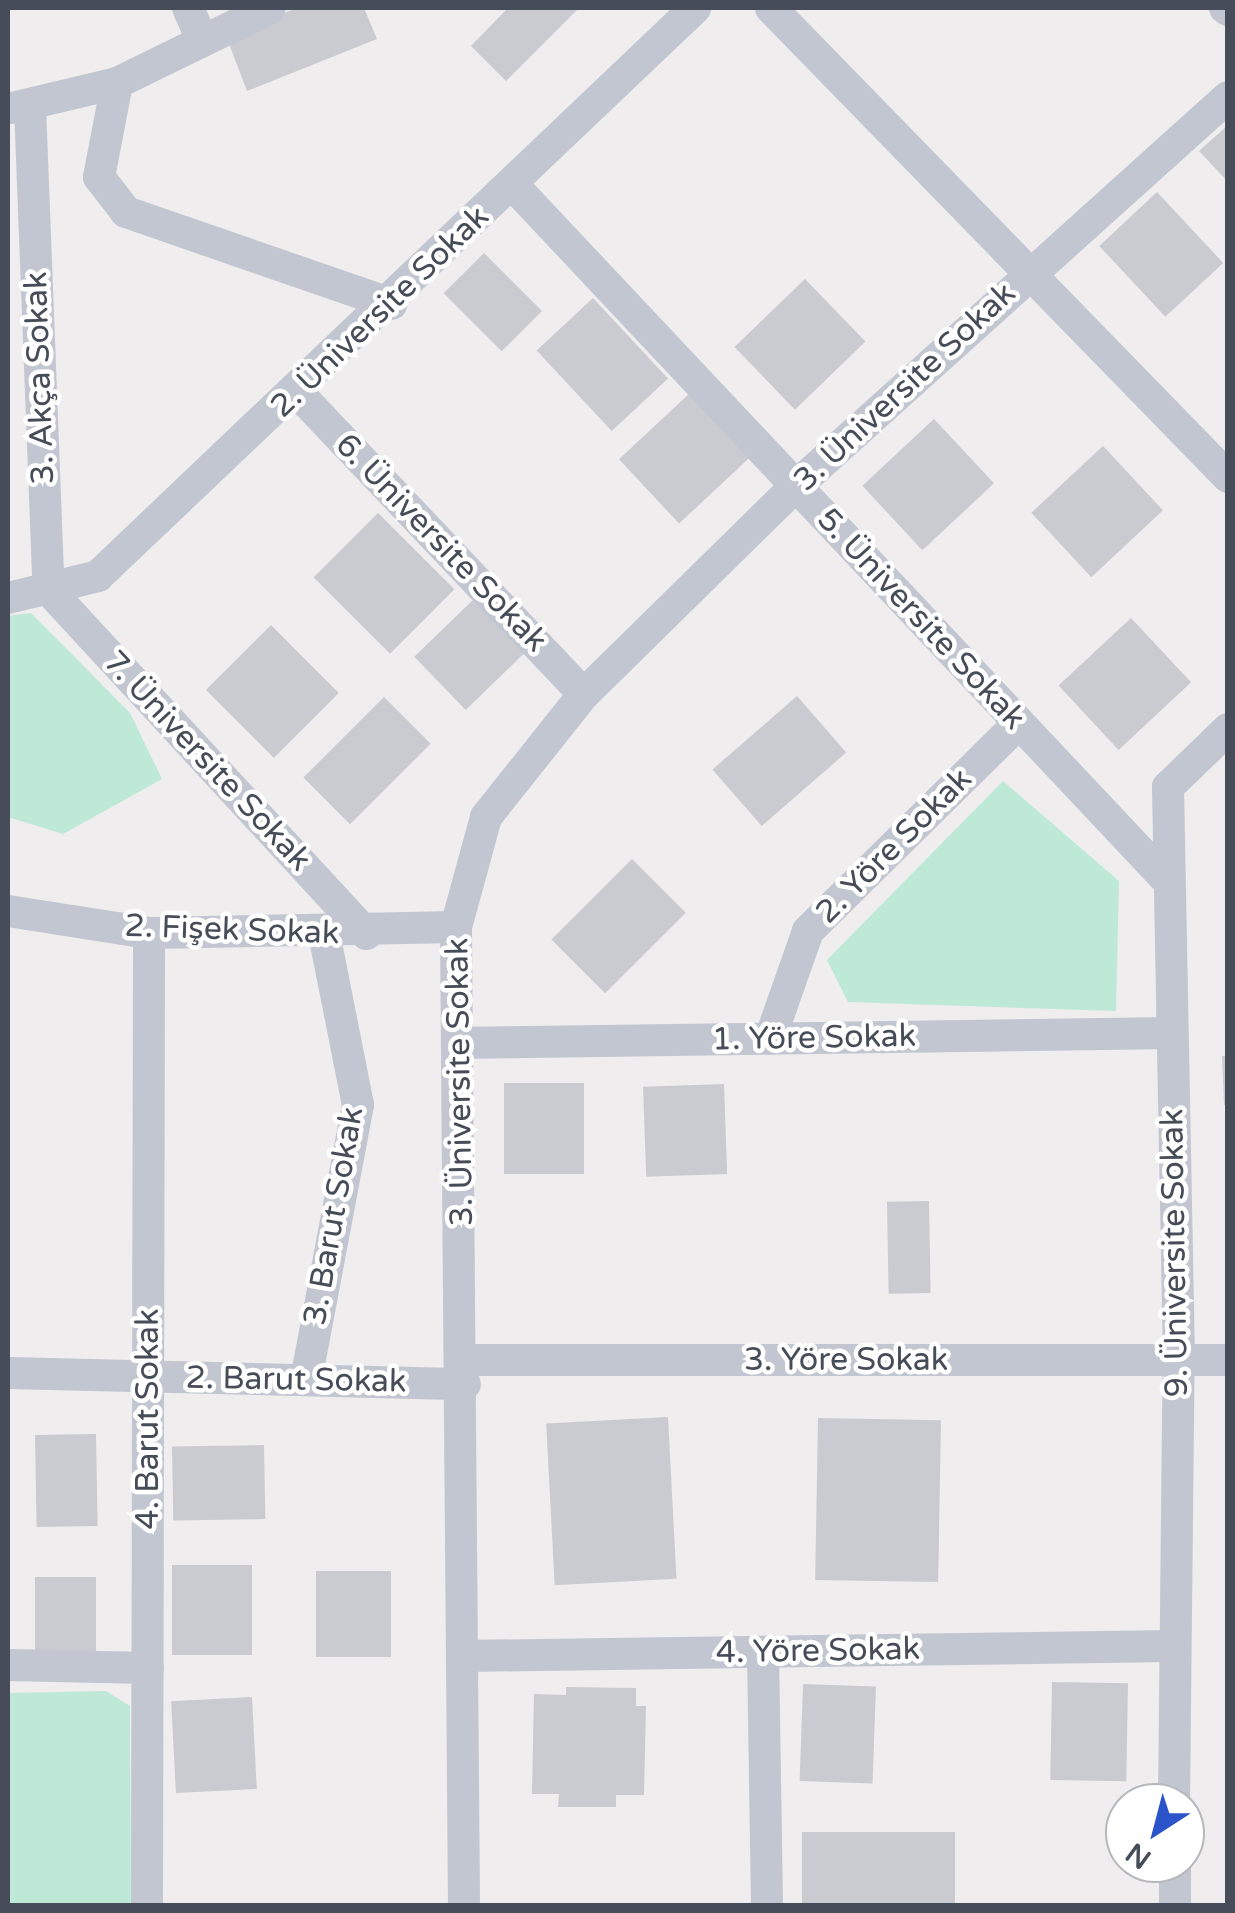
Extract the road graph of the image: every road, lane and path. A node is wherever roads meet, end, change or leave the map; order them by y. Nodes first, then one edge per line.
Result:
1 (188, 8) edge
2 (270, 8) edge
3 (695, 8) edge
4 (771, 8) edge
5 (202, 41) junction
6 (117, 84) junction
7 (1228, 97) edge
8 (19, 107) edge
9 (512, 184) junction
10 (1028, 272) junction
11 (391, 304) junction
12 (298, 393) junction
13 (1228, 476) edge
14 (796, 486) junction
15 (48, 590) junction
16 (8, 598) edge
17 (584, 694) junction
18 (1019, 722) junction
19 (1228, 729) edge
20 (1166, 879) junction
21 (8, 911) edge
22 (456, 927) junction
23 (149, 933) junction
24 (324, 934) junction
25 (366, 934) junction
26 (1171, 1032) junction
27 (770, 1038) junction
28 (458, 1043) junction
29 (1179, 1360) junction
30 (1228, 1360) edge
31 (8, 1372) edge
32 (464, 1372) junction
33 (148, 1376) junction
34 (306, 1380) junction
35 (1173, 1646) junction
36 (763, 1652) junction
37 (464, 1656) junction
38 (8, 1666) edge
39 (148, 1668) junction
40 (1174, 1783) edge
41 (147, 1906) edge
42 (464, 1906) edge
43 (768, 1906) edge

1 - 5 street
2 - 5 street
3 - 9 street, 2. Üniversite Sokak
4 - 10 street
5 - 6 street
6 - 8 street
6 - 11 street
7 - 10 street, 3. Üniversite Sokak
8 - 15 street, 3. Akça Sokak
9 - 11 street, 2. Üniversite Sokak
9 - 14 street, 5. Üniversite Sokak
10 - 13 street
10 - 14 street, 3. Üniversite Sokak
11 - 12 street, 2. Üniversite Sokak
12 - 15 street, 2. Üniversite Sokak
12 - 17 street, 6. Üniversite Sokak
14 - 17 street, 3. Üniversite Sokak
14 - 18 street, 5. Üniversite Sokak
15 - 16 street, 2. Üniversite Sokak
15 - 25 street, 7. Üniversite Sokak
17 - 22 street, 3. Üniversite Sokak
18 - 20 street, 5. Üniversite Sokak
18 - 27 street, 2. Yöre Sokak
19 - 20 street, 9. Üniversite Sokak
20 - 26 street, 9. Üniversite Sokak
21 - 23 street, 2. Fişek Sokak
22 - 25 street, 2. Fişek Sokak
22 - 28 street, 3. Üniversite Sokak
23 - 24 street, 2. Fişek Sokak
23 - 33 street, 4. Barut Sokak
24 - 25 street, 2. Fişek Sokak
24 - 34 street, 3. Barut Sokak
26 - 27 street, 1. Yöre Sokak
26 - 29 street, 9. Üniversite Sokak
27 - 28 street, 1. Yöre Sokak
28 - 32 street, 3. Üniversite Sokak
29 - 30 street, 3. Yöre Sokak
29 - 32 street, 3. Yöre Sokak
29 - 35 street, 9. Üniversite Sokak
31 - 33 street, 2. Barut Sokak
32 - 34 street, 2. Barut Sokak
32 - 37 street, 3. Üniversite Sokak
33 - 34 street, 2. Barut Sokak
33 - 39 street, 4. Barut Sokak
35 - 36 street, 4. Yöre Sokak
35 - 40 street, 9. Üniversite Sokak
36 - 37 street, 4. Yöre Sokak
36 - 43 street
37 - 42 street, 3. Üniversite Sokak
38 - 39 street
39 - 41 street, 4. Barut Sokak

